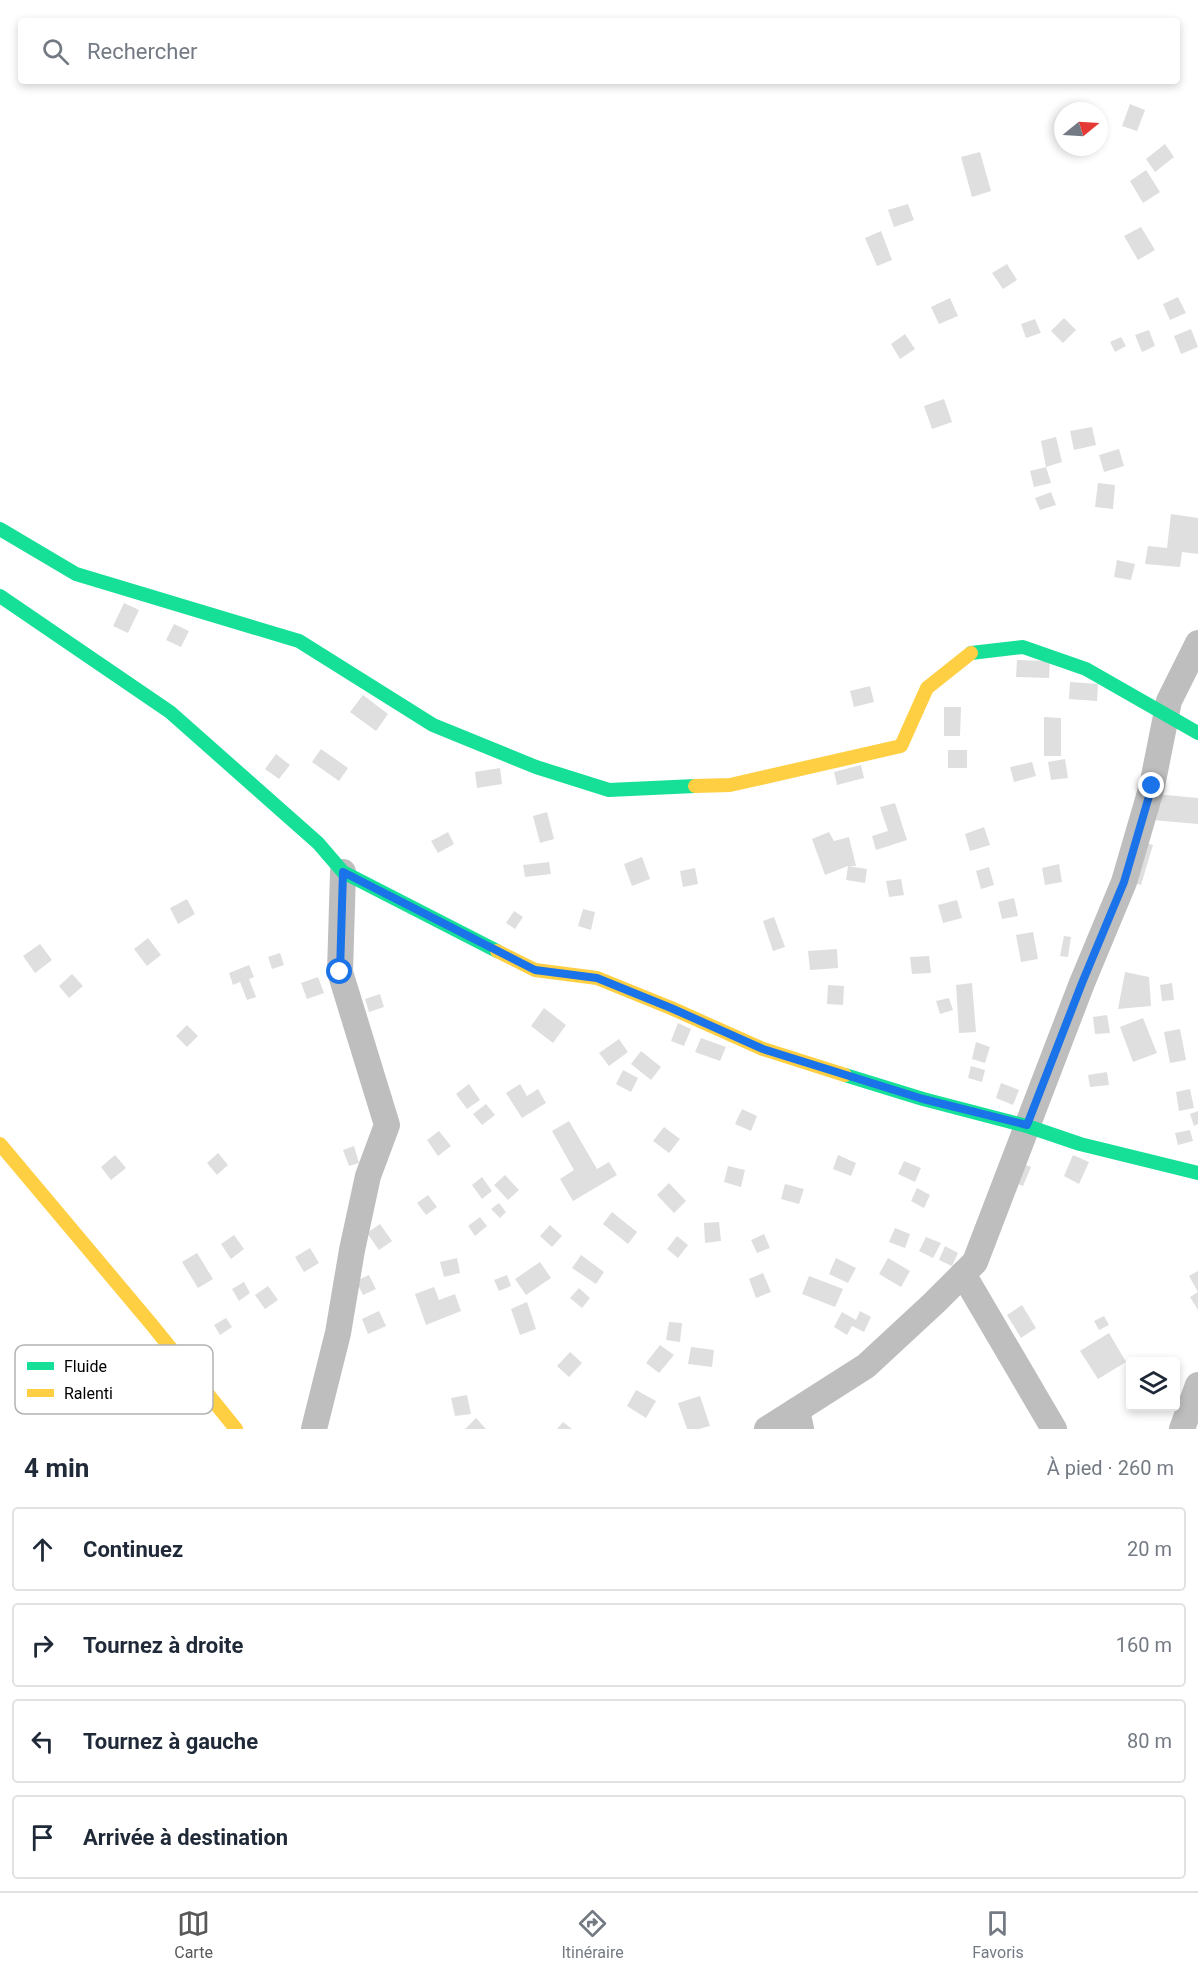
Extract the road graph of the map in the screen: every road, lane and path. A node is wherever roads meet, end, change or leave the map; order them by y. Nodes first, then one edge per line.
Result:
1 (0, 529) edge
2 (0, 596) edge
3 (1198, 643) edge
4 (1166, 714) junction
5 (1198, 733) edge
6 (343, 872) junction
7 (1027, 1125) junction
8 (0, 1144) edge
9 (1198, 1173) edge
10 (963, 1274) junction
11 (169, 1345) edge
12 (1198, 1385) edge
13 (213, 1400) edge
14 (799, 1419) edge
15 (236, 1429) edge
16 (314, 1429) edge
17 (767, 1429) edge
18 (1054, 1429) edge
19 (1182, 1429) edge

1 - 4 street
2 - 6 street
3 - 4 street
4 - 5 street
4 - 7 street
6 - 7 street
6 - 16 street
7 - 9 street
7 - 10 street
8 - 11 street
10 - 14 street
10 - 18 street
12 - 19 street
13 - 15 street
14 - 17 street

